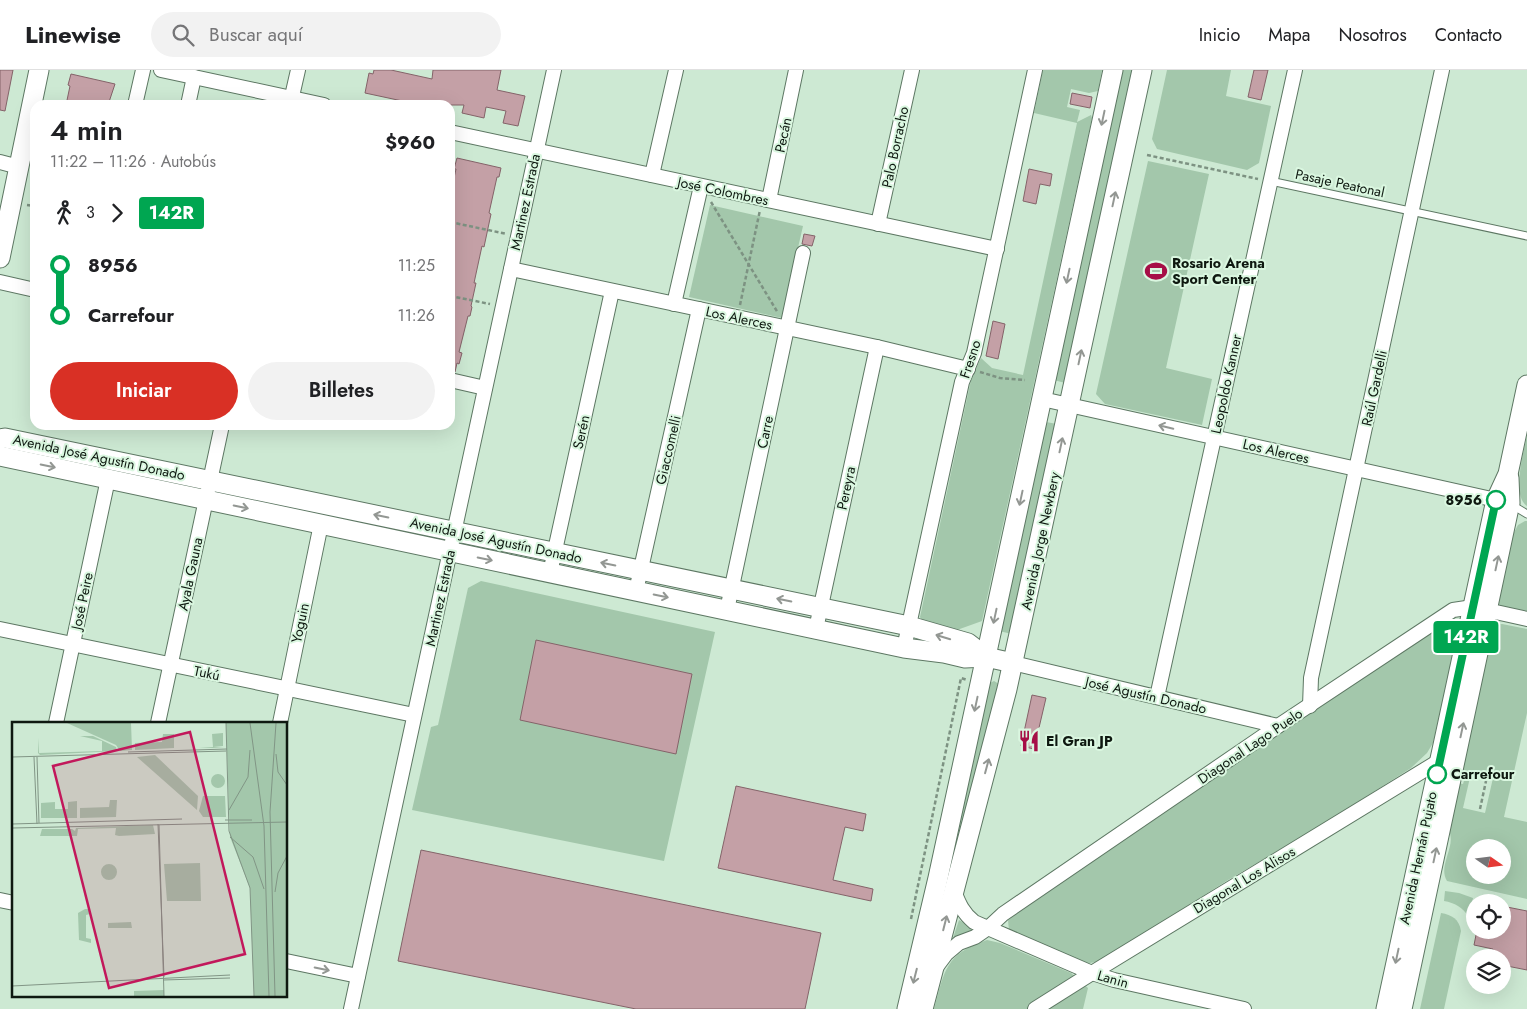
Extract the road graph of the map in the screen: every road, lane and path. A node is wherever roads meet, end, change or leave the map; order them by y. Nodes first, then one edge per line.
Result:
1 (39, 70) edge
2 (143, 70) edge
3 (161, 70) edge
4 (298, 70) edge
5 (554, 70) edge
6 (676, 70) edge
7 (796, 70) edge
8 (912, 70) edge
9 (1035, 70) edge
10 (1113, 70) edge
11 (1142, 70) edge
12 (1294, 70) edge
13 (1442, 70) edge
14 (194, 77) junction
15 (33, 100) edge
16 (136, 100) edge
17 (189, 100) edge
18 (283, 100) edge
19 (291, 100) edge
20 (30, 114) edge
21 (455, 133) edge
22 (536, 150) junction
23 (1147, 155) dead end
24 (0, 162) edge
25 (19, 167) junction
26 (652, 175) junction
27 (1270, 181) junction
28 (701, 186) junction
29 (766, 200) junction
30 (1412, 212) junction
31 (455, 223) edge
32 (878, 224) junction
33 (1527, 236) edge
34 (518, 237) junction
35 (997, 249) junction
36 (803, 253) dead end
37 (0, 258) edge
38 (749, 264) junction
39 (511, 269) junction
40 (0, 282) edge
41 (30, 289) edge
42 (612, 291) junction
43 (455, 297) edge
44 (674, 304) junction
45 (502, 307) junction
46 (699, 310) junction
47 (737, 318) junction
48 (787, 328) junction
49 (877, 347) junction
50 (968, 369) junction
51 (1025, 380) dead end
52 (455, 381) edge
53 (1527, 386) edge
54 (485, 388) junction
55 (1042, 399) junction
56 (1070, 405) junction
57 (221, 430) edge
58 (1214, 437) junction
59 (0, 439) edge
60 (0, 456) edge
61 (1356, 469) junction
62 (108, 479) junction
63 (210, 480) junction
64 (206, 500) junction
65 (1503, 502) junction
66 (1527, 514) edge
67 (321, 524) junction
68 (454, 532) junction
69 (450, 551) junction
70 (554, 552) junction
71 (641, 570) junction
72 (550, 572) junction
73 (731, 589) junction
74 (636, 591) junction
75 (820, 608) junction
76 (1480, 609) junction
77 (727, 610) junction
78 (1527, 619) edge
79 (909, 626) junction
80 (0, 629) edge
81 (816, 629) junction
82 (72, 644) junction
83 (904, 648) junction
84 (986, 657) junction
85 (1013, 663) junction
86 (170, 665) junction
87 (961, 678) dead end
88 (287, 689) junction
89 (1157, 698) junction
90 (1310, 706) junction
91 (414, 715) junction
92 (56, 722) edge
93 (158, 722) edge
94 (280, 722) edge
95 (1278, 726) junction
96 (1447, 763) junction
97 (1486, 781) dead end
98 (1480, 809) dead end
99 (1420, 888) junction
100 (954, 891) junction
101 (909, 927) dead end
102 (988, 928) junction
103 (288, 961) edge
104 (933, 970) junction
105 (1092, 973) junction
106 (358, 976) junction
107 (351, 1009) edge
108 (907, 1009) edge
109 (923, 1009) edge
110 (1035, 1009) edge
111 (1244, 1009) edge
112 (1386, 1009) edge
113 (1402, 1009) edge

1 - 15 street
2 - 16 street
3 - 14 street
4 - 19 street
5 - 22 street, Martinez Estrada
6 - 26 street
7 - 29 street, Pecán
8 - 32 street, Palo Borracho
9 - 35 street, Fresno
10 -> 55 street, Avenida Jorge Newbery
56 -> 11 street, Avenida Jorge Newbery
12 - 27 street, Leopoldo Kanner
13 - 30 street, Raúl Gardelli
14 - 17 street
14 - 18 street
20 - 25 street
21 - 22 street, José Colombres
22 - 26 street, José Colombres
22 - 34 street, Martinez Estrada
23 - 27 path
24 - 25 street
25 - 37 street
26 - 28 street, José Colombres
27 - 30 lane, Pasaje Peatonal
27 - 58 street, Leopoldo Kanner
28 - 29 street, José Colombres
28 - 38 path
28 - 44 street
29 - 32 street, José Colombres
29 - 38 path
30 - 33 lane, Pasaje Peatonal
30 - 61 street, Raúl Gardelli
31 - 34 path
32 - 35 street, José Colombres
34 - 39 street, Martinez Estrada
35 - 50 street, Fresno
36 - 48 street, Carre
38 - 47 path
38 - 48 path
39 - 42 street, Los Alerces
39 - 45 street, Martinez Estrada
40 - 41 street
42 - 44 street, Los Alerces
42 - 70 street, Serén
43 - 45 path
44 - 46 street, Los Alerces
45 - 54 street, Martinez Estrada
46 - 47 street, Los Alerces
46 - 71 street, Giaccomelli
47 - 48 street, Los Alerces
48 - 49 street, Los Alerces
48 - 73 street, Carre
49 - 50 street, Los Alerces
49 - 75 street, Pereyra
50 - 51 path
50 - 79 street, Fresno
52 - 54 street
53 - 65 street, Avenida Hernán Pujato
54 - 68 street, Martinez Estrada
55 - 56 street, Los Alerces
55 -> 84 street, Avenida Jorge Newbery
58 -> 56 street, Los Alerces
85 -> 56 street, Avenida Jorge Newbery
57 - 63 street, Ayala Gauna
58 - 61 street, Los Alerces
58 - 89 street, Leopoldo Kanner
59 - 63 street, Avenida José Agustín Donado
60 -> 62 street, Avenida José Agustín Donado
61 - 65 street, Los Alerces
61 - 90 street, Raúl Gardelli
62 - 64 street, Avenida José Agustín Donado
62 - 82 street, José Peire
63 - 64 street, Ayala Gauna
68 -> 63 street, Avenida José Agustín Donado
64 -> 67 street, Avenida José Agustín Donado
64 - 86 street, Ayala Gauna
65 - 66 lane
65 - 76 street, Avenida Hernán Pujato
67 - 69 street, Avenida José Agustín Donado
67 - 88 street, Yoguin
68 - 69 street, Martinez Estrada
68 - 70 street, Avenida José Agustín Donado
69 -> 72 street, Avenida José Agustín Donado
69 - 91 street, Martinez Estrada
71 -> 70 street, Avenida José Agustín Donado
70 - 72 street, Serén
71 - 73 street, Avenida José Agustín Donado
71 - 74 street, Giaccomelli
72 - 74 street, Avenida José Agustín Donado
75 -> 73 street, Avenida José Agustín Donado
73 - 77 street, Carre
74 -> 77 street, Avenida José Agustín Donado
75 - 79 street, Avenida José Agustín Donado
75 - 81 street, Pereyra
76 - 78 street, Diagonal Lago Puelo
76 - 90 street, Diagonal Lago Puelo
76 - 96 street, Avenida Hernán Pujato
77 - 81 street, Avenida José Agustín Donado
79 - 83 street, Fresno
84 -> 79 street, Avenida José Agustín Donado
80 - 82 street, Tukú
81 - 83 street, Avenida José Agustín Donado
82 - 86 street, Tukú
82 - 92 street, José Peire
83 - 84 street, Avenida José Agustín Donado
84 - 85 street, Avenida José Agustín Donado
84 -> 108 street, Avenida Jorge Newbery
85 - 89 street, José Agustín Donado
100 -> 85 street, Avenida Jorge Newbery
86 - 88 street, Tukú
86 - 93 street, Ayala Gauna
87 - 101 path
88 - 91 street, Tukú
88 - 94 street, Yoguin
89 - 95 street, José Agustín Donado
90 - 95 street, Diagonal Lago Puelo
91 - 106 street, Martinez Estrada
95 - 102 street, Diagonal Lago Puelo
96 - 99 street, Avenida Hernán Pujato
96 - 105 street, Diagonal Los Alisos
97 - 98 path
99 -> 112 street, Avenida Hernán Pujato
99 - 113 street, Avenida Hernán Pujato
100 - 102 street
104 -> 100 street, Avenida Jorge Newbery
102 - 104 street, Diagonal Lago Puelo
102 - 105 street, Lanin
103 -> 106 street
104 - 109 street, Avenida Jorge Newbery
105 - 110 street, Diagonal Los Alisos
105 - 111 street, Lanin
106 - 107 street, Martinez Estrada

